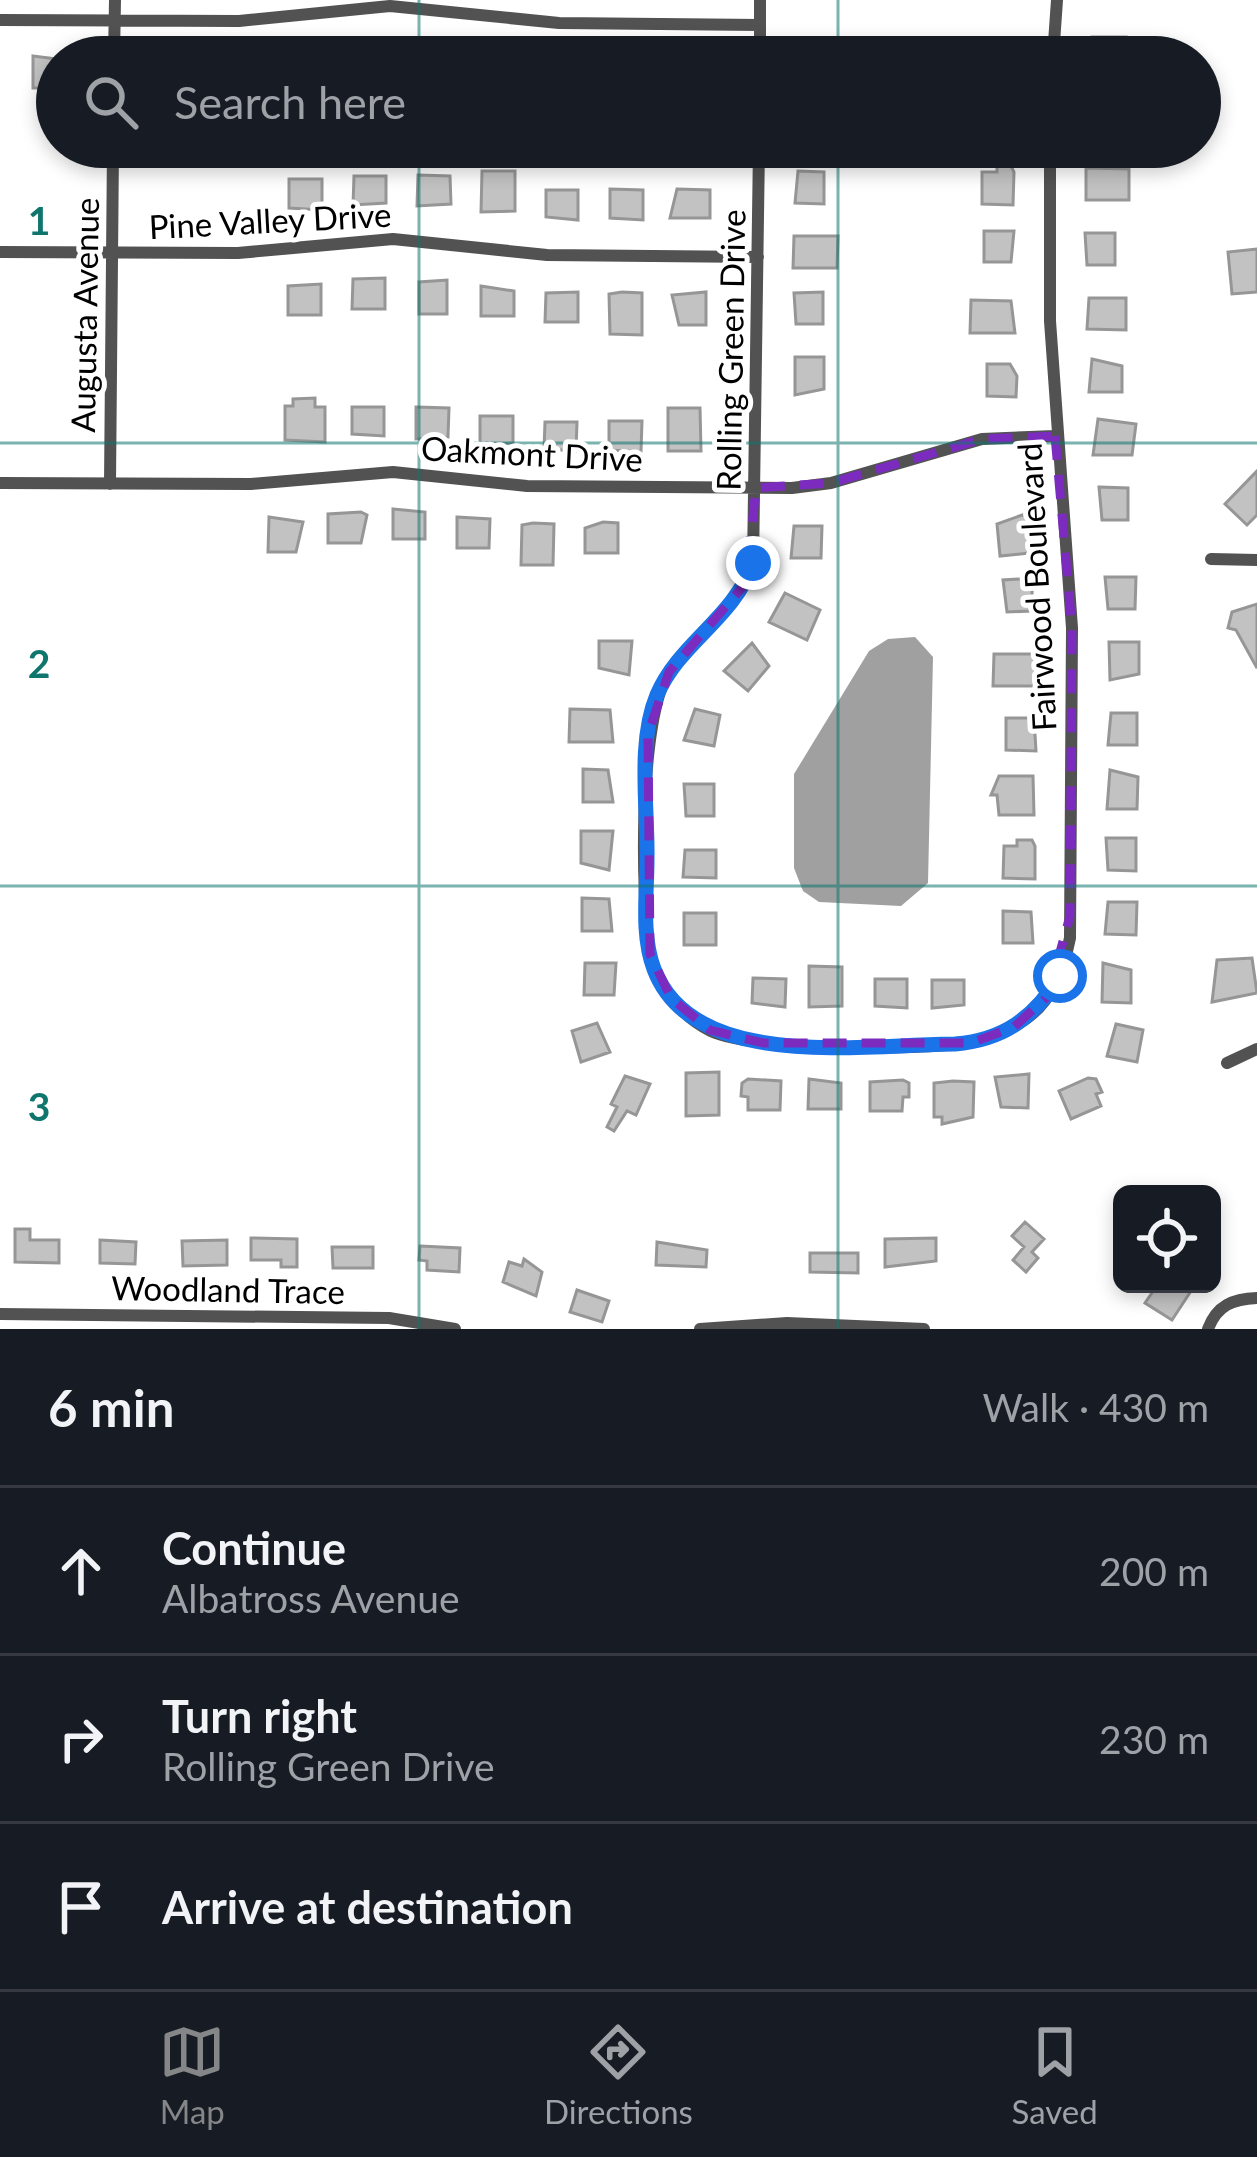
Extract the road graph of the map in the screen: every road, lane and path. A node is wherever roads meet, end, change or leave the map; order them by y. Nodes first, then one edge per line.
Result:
1 (115, 0) edge
2 (760, 0) edge
3 (1057, 0) edge
4 (0, 20) edge
5 (115, 20) junction
6 (760, 25) junction
7 (115, 36) edge
8 (760, 36) edge
9 (1054, 36) edge
10 (113, 168) edge
11 (759, 168) edge
12 (1050, 168) edge
13 (0, 252) edge
14 (112, 253) junction
15 (758, 257) junction
16 (1055, 436) junction
17 (0, 483) edge
18 (110, 484) junction
19 (756, 488) junction
20 (1211, 559) dead end
21 (1257, 560) edge
22 (683, 1012) joint
23 (1257, 1048) edge
24 (1227, 1063) dead end
25 (1257, 1298) edge
26 (0, 1314) edge
27 (271, 1322) edge
28 (924, 1328) edge
29 (455, 1329) edge
30 (700, 1329) edge
31 (1208, 1329) edge

1 - 5 street
2 - 6 street
3 - 9 street
4 - 5 street
5 - 6 street
5 - 7 street
6 - 8 street
10 - 14 street, Augusta Avenue
11 - 15 street, Rolling Green Drive
12 - 16 street, Fairwood Boulevard
13 - 14 street, Pine Valley Drive
14 - 15 street, Pine Valley Drive
14 - 18 street, Augusta Avenue
15 - 19 street, Rolling Green Drive
16 - 19 street, Oakmont Drive
16 - 22 street, Fairwood Boulevard
17 - 18 street, Oakmont Drive
18 - 19 street, Oakmont Drive
19 - 22 street, Rolling Green Drive
20 - 21 street
23 - 24 street
25 - 31 street
26 - 27 street, Woodland Trace
27 - 29 street, Woodland Trace
28 - 30 street

